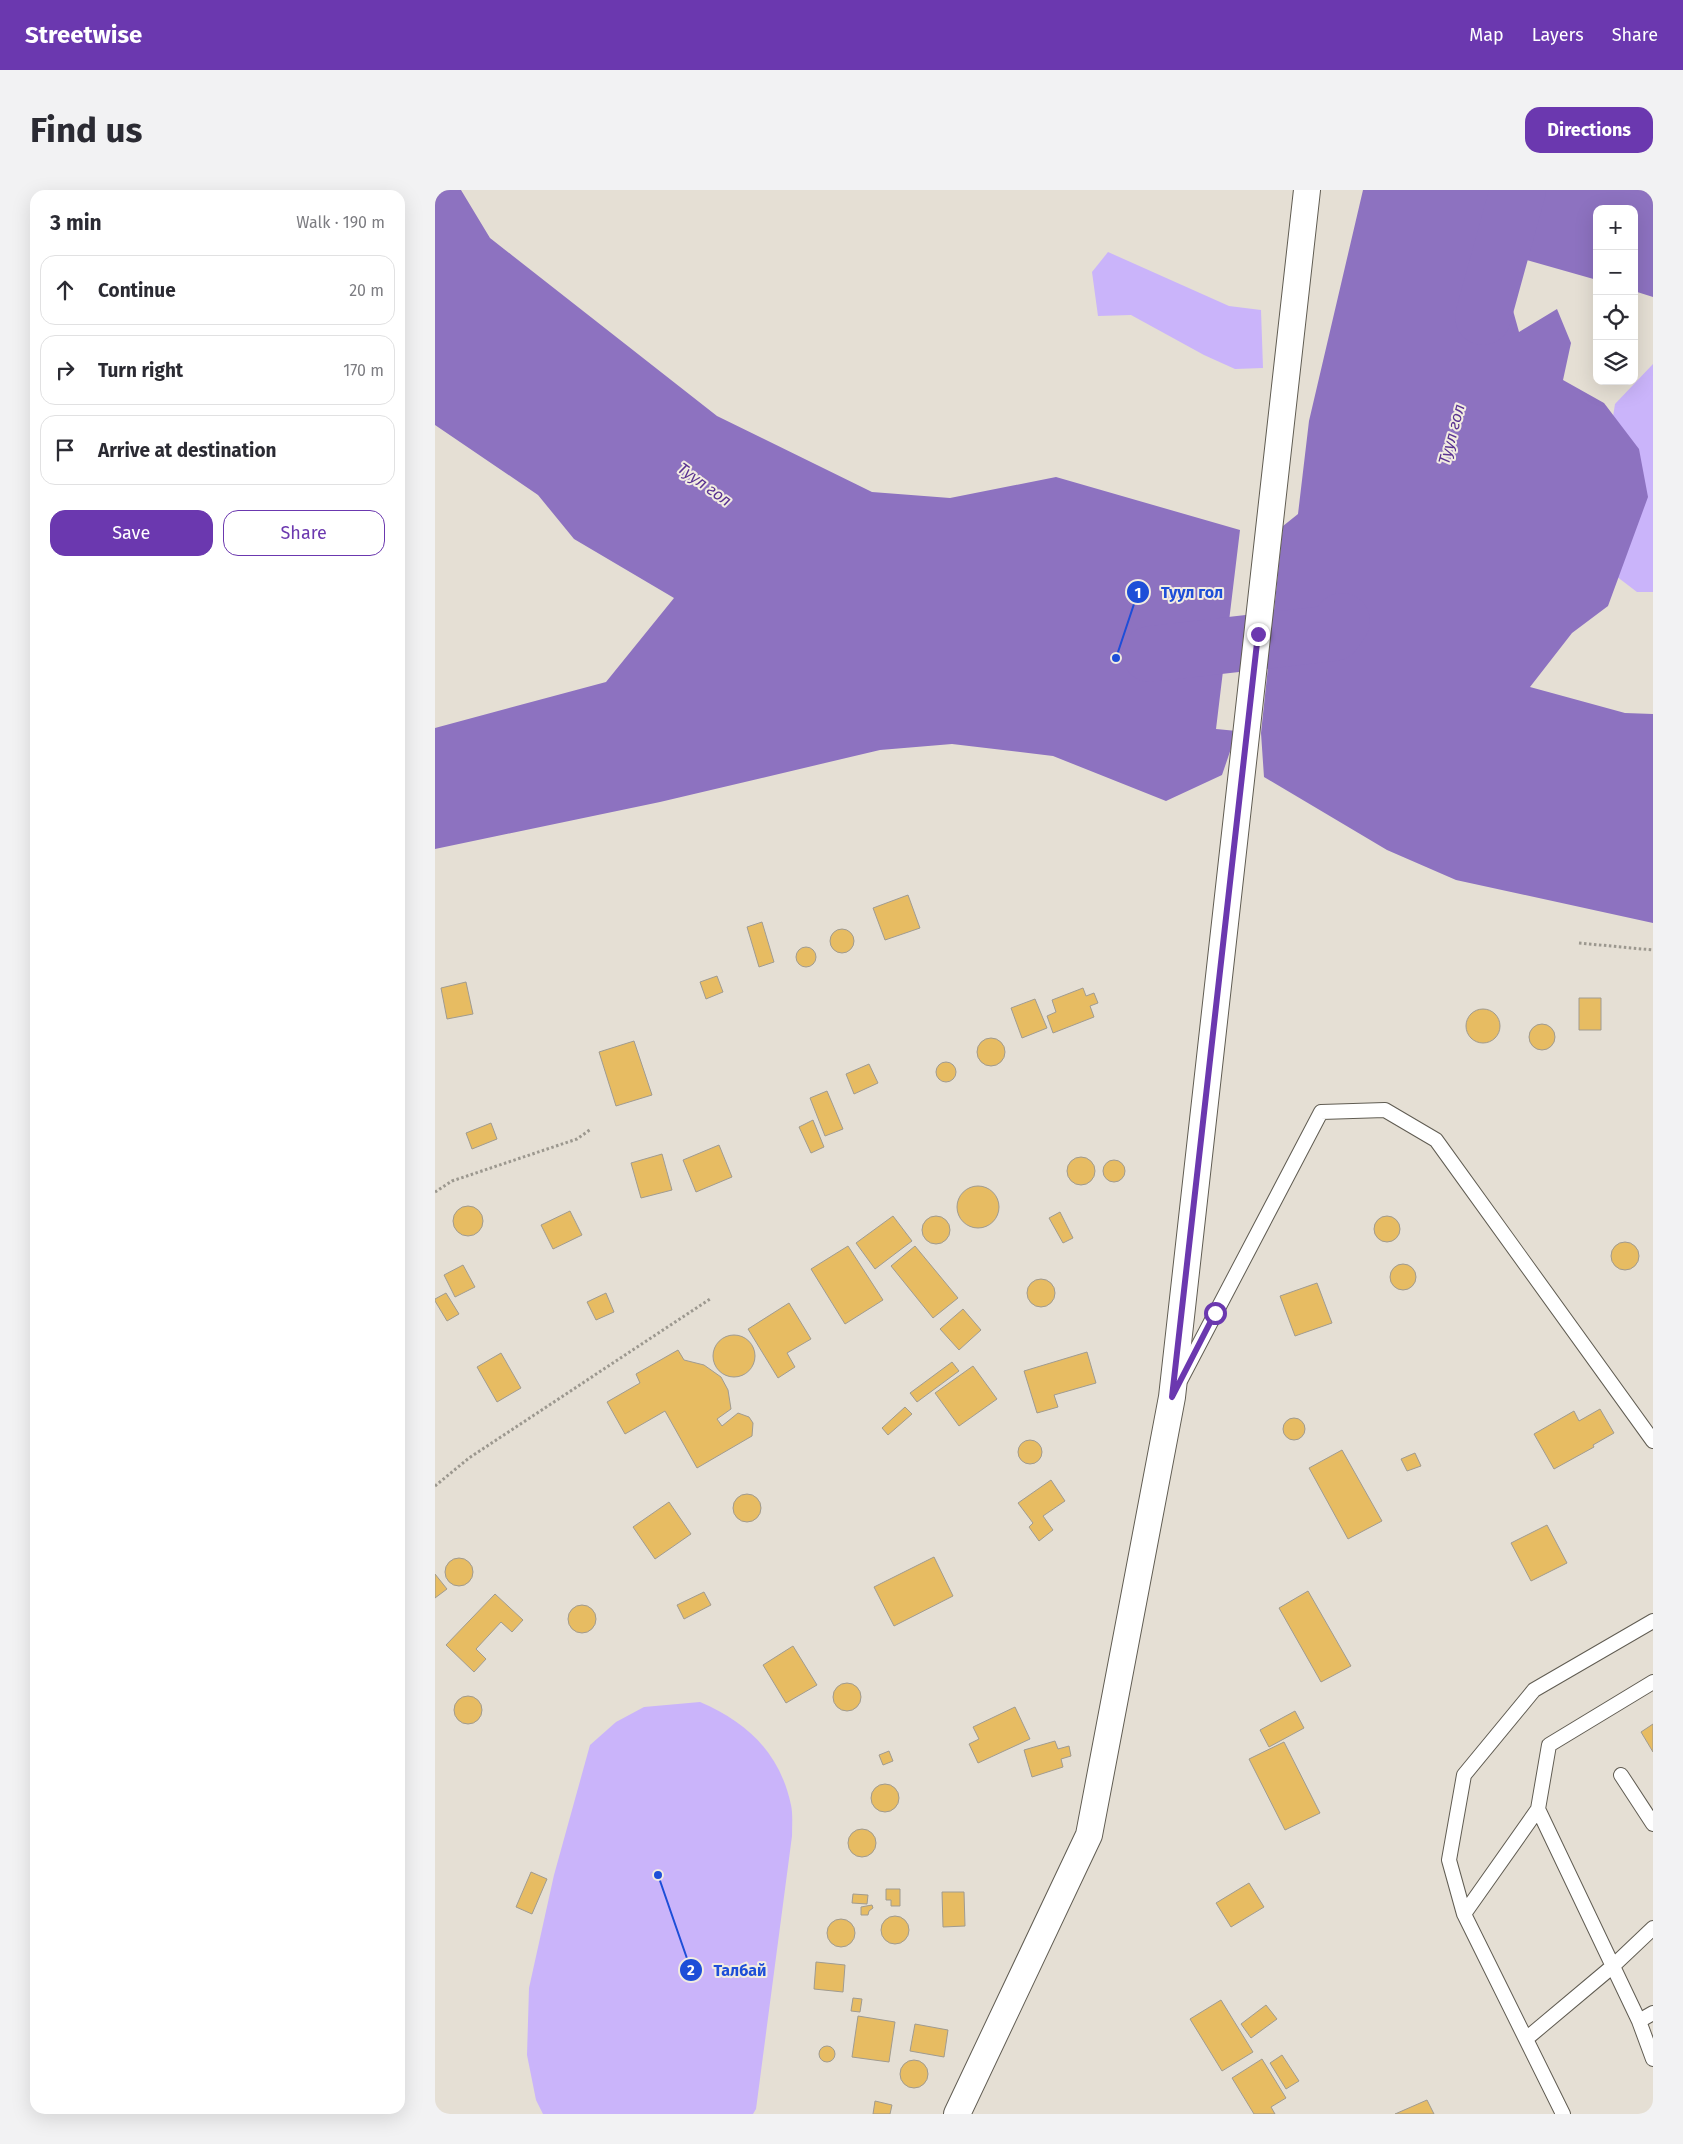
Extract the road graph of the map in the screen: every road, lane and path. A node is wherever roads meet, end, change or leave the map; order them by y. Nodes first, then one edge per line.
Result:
1 (1307, 190) edge
2 (1579, 943) dead end
3 (1653, 950) edge
4 (591, 1129) dead end
5 (435, 1192) edge
6 (710, 1299) dead end
7 (1172, 1397) junction
8 (1653, 1442) edge
9 (435, 1486) edge
10 (1653, 1621) edge
11 (1653, 1682) edge
12 (1621, 1775) dead end
13 (1538, 1809) junction
14 (1653, 1824) edge
15 (1465, 1914) junction
16 (1653, 1928) edge
17 (1613, 1966) junction
18 (1653, 2013) edge
19 (1639, 2021) junction
20 (1526, 2039) junction
21 (1653, 2059) edge
22 (957, 2114) edge
23 (1563, 2114) edge

1 - 7 street
2 - 3 path
4 - 5 path
6 - 9 path
7 - 8 lane
7 - 22 street
10 - 15 lane
11 - 13 lane
12 - 14 lane
13 - 15 lane
13 - 17 lane
15 - 20 lane
16 - 17 lane
17 - 19 lane
17 - 20 lane
18 - 19 lane
19 - 21 lane
20 - 23 lane

